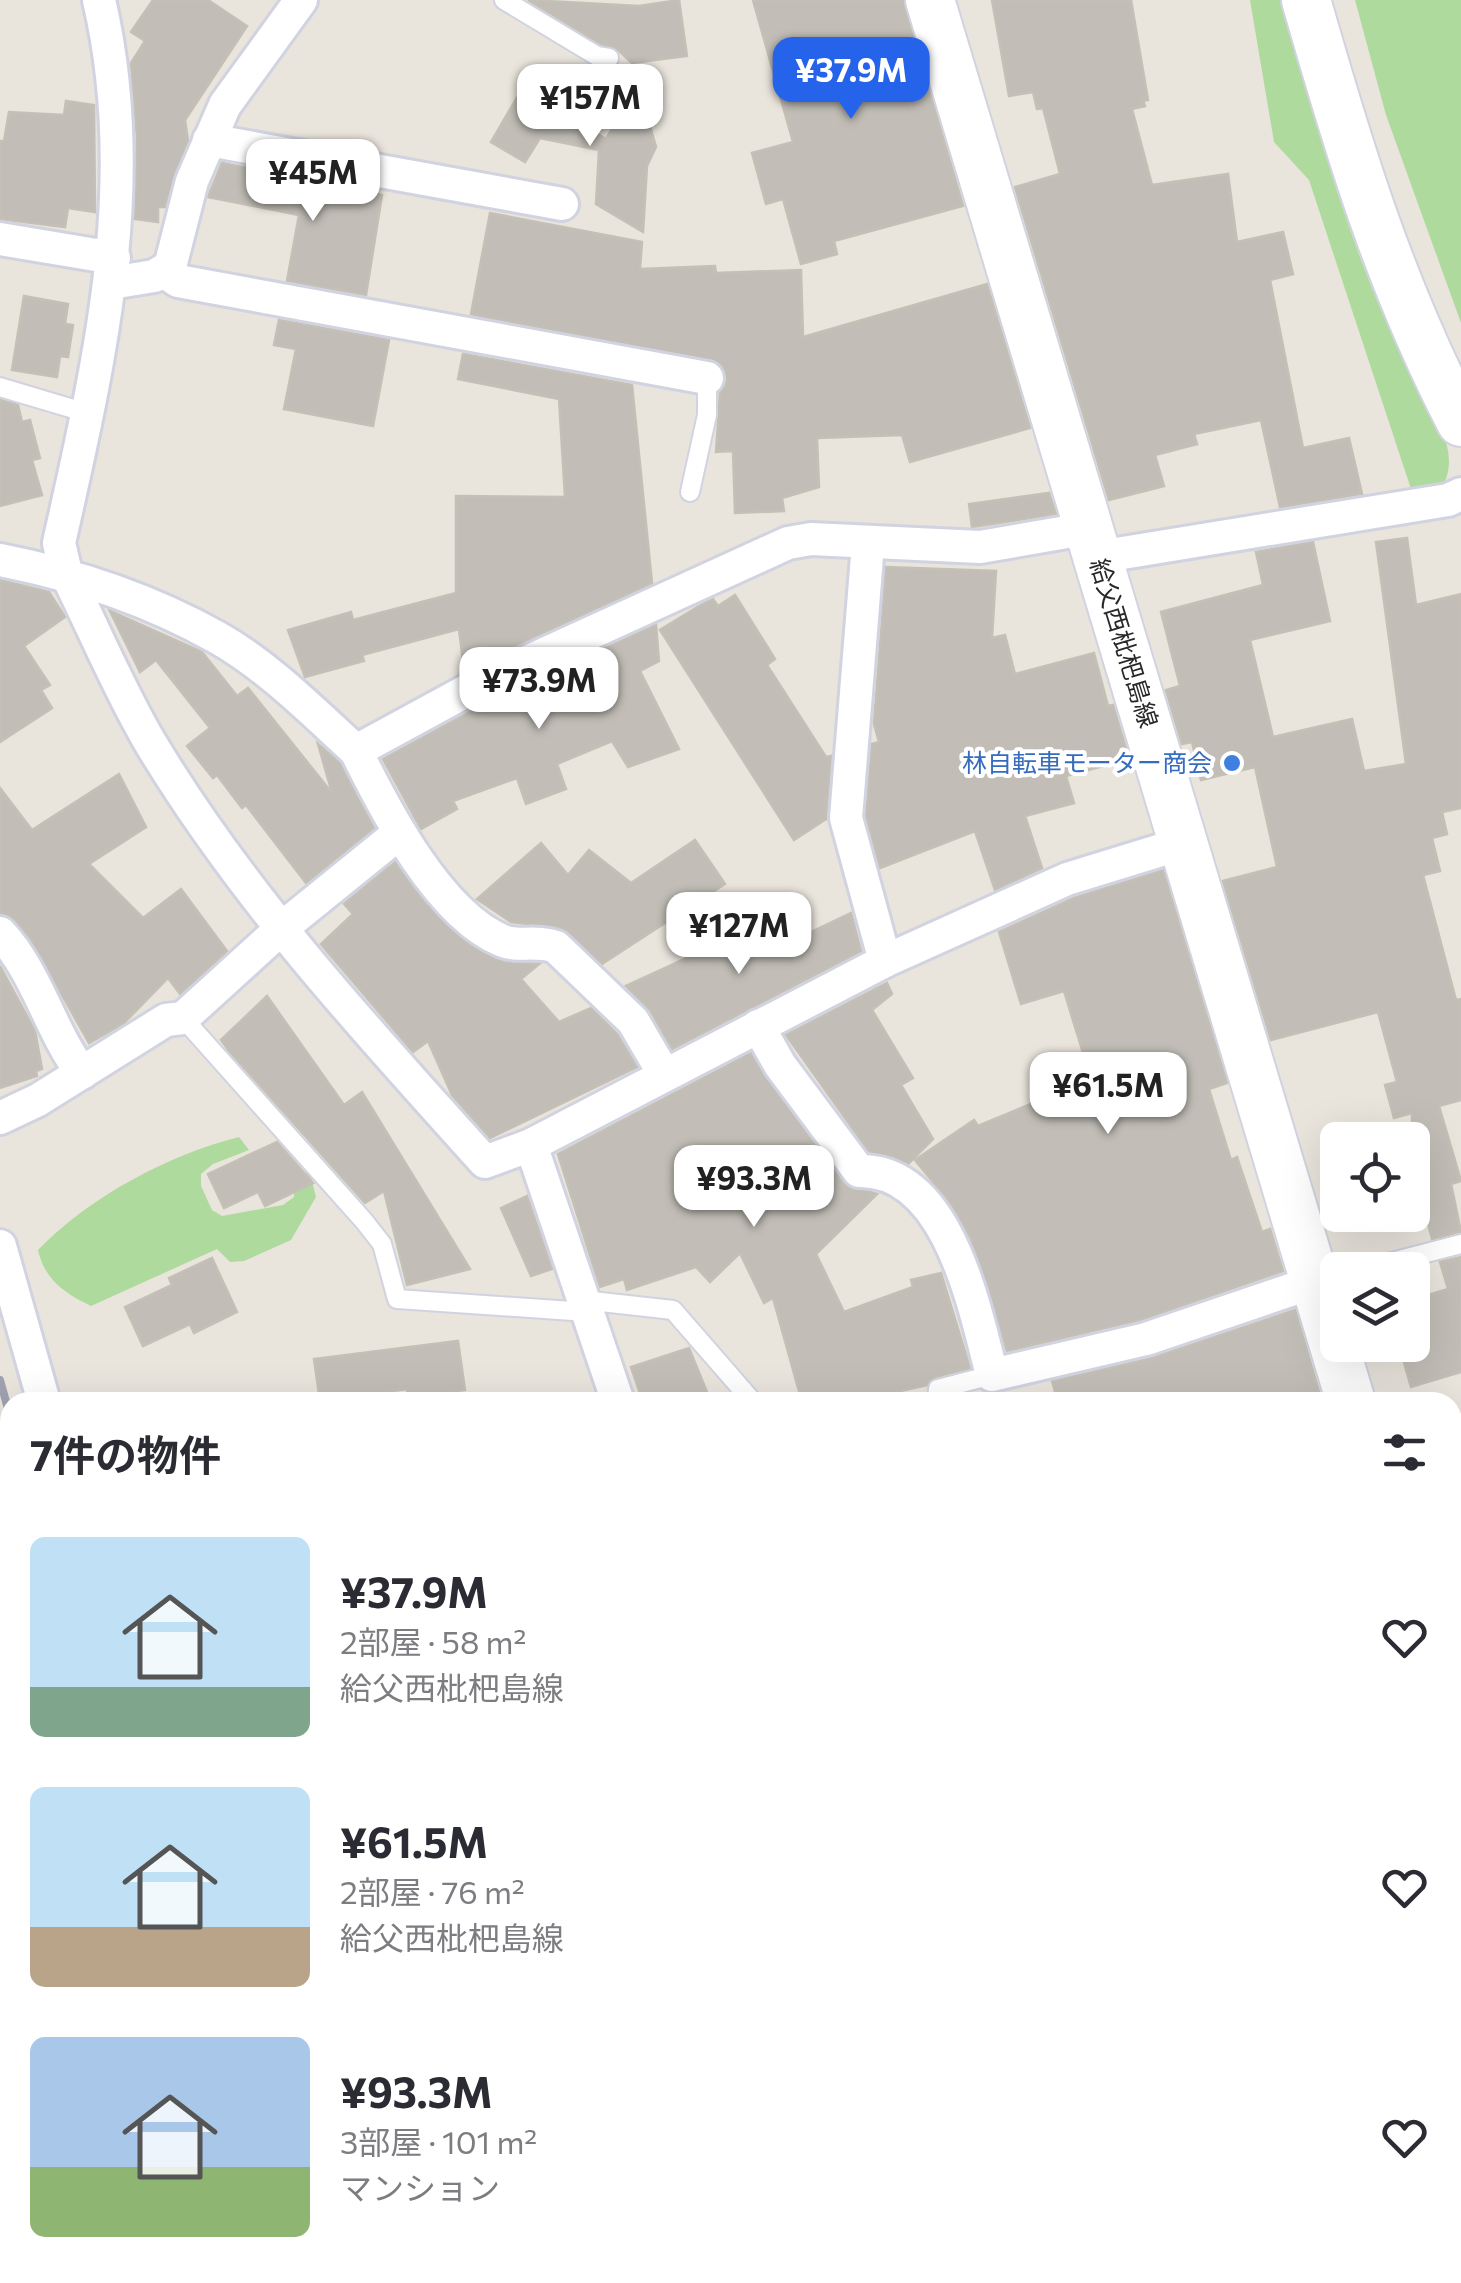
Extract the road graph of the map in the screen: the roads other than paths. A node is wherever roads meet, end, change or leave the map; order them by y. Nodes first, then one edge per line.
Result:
1 (99, 0) edge
2 (301, 0) edge
3 (504, 0) edge
4 (930, 0) edge
5 (1306, 0) edge
6 (609, 58) dead end
7 (210, 140) junction
8 (562, 204) dead end
9 (0, 238) edge
10 (113, 270) junction
11 (163, 271) junction
12 (707, 378) joint
13 (0, 387) edge
14 (86, 413) junction
15 (1461, 422) edge
16 (690, 492) dead end
17 (1461, 494) edge
18 (1094, 542) junction
19 (868, 544) junction
20 (0, 560) edge
21 (66, 572) junction
22 (356, 752) junction
23 (398, 834) junction
24 (1184, 844) junction
25 (282, 928) junction
26 (0, 933) edge
27 (885, 961) junction
28 (183, 1018) junction
29 (758, 1026) junction
30 (82, 1073) junction
31 (664, 1074) junction
32 (0, 1118) edge
33 (531, 1146) junction
34 (1461, 1244) edge
35 (0, 1246) edge
36 (1430, 1252) edge
37 (1320, 1261) edge
38 (1320, 1281) edge
39 (585, 1306) junction
40 (1343, 1362) edge
41 (992, 1375) junction
42 (41, 1392) edge
43 (615, 1392) edge
44 (744, 1392) edge
45 (938, 1392) edge
46 (1349, 1392) edge

1 - 10 street
2 - 7 street
3 - 6 lane
4 - 18 main road, 給父西枇杷島線
5 - 15 main road
7 - 8 street
7 - 11 street
9 - 10 street
10 - 11 street
10 - 14 street
11 - 12 street
12 - 16 lane
13 - 14 lane
14 - 21 street
17 - 18 street
18 - 19 street
18 - 24 main road, 給父西枇杷島線
19 - 22 street
19 - 27 street
20 - 21 street
21 - 22 street
21 - 25 street
22 - 23 street
23 - 25 street
23 - 31 street
24 - 27 street
24 - 37 main road, 給父西枇杷島線
25 - 28 street
25 - 33 street
26 - 30 street
27 - 29 street
28 - 30 street
28 - 39 lane
29 - 31 street
29 - 41 street
30 - 32 street
31 - 33 street
33 - 39 street
34 - 36 lane
35 - 42 street
38 - 41 street
39 - 43 street
39 - 44 lane
40 - 46 main road, 給父西枇杷島線
41 - 45 lane

